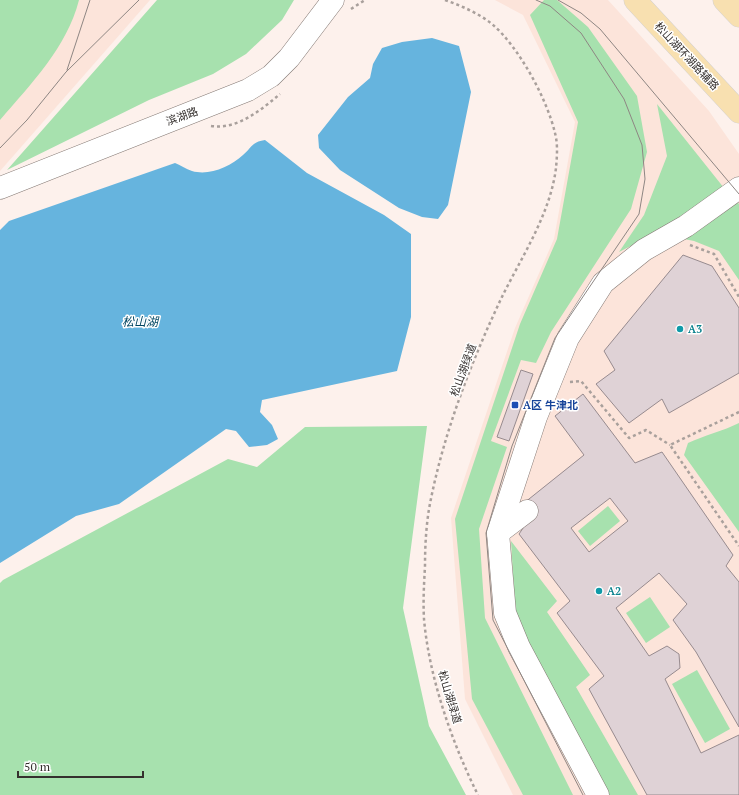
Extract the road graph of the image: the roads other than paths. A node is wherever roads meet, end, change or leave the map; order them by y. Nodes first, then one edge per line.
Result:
1 (333, 0) edge
2 (635, 0) edge
3 (724, 0) edge
4 (739, 16) edge
5 (739, 112) edge
6 (0, 188) edge
7 (739, 188) edge
8 (527, 511) dead end
9 (498, 533) junction
10 (598, 795) edge

1 - 6 street, 滨湖路
2 - 5 main road, 松山湖环湖路辅路
3 - 4 main road
7 - 9 street
8 - 9 street
9 - 10 street

